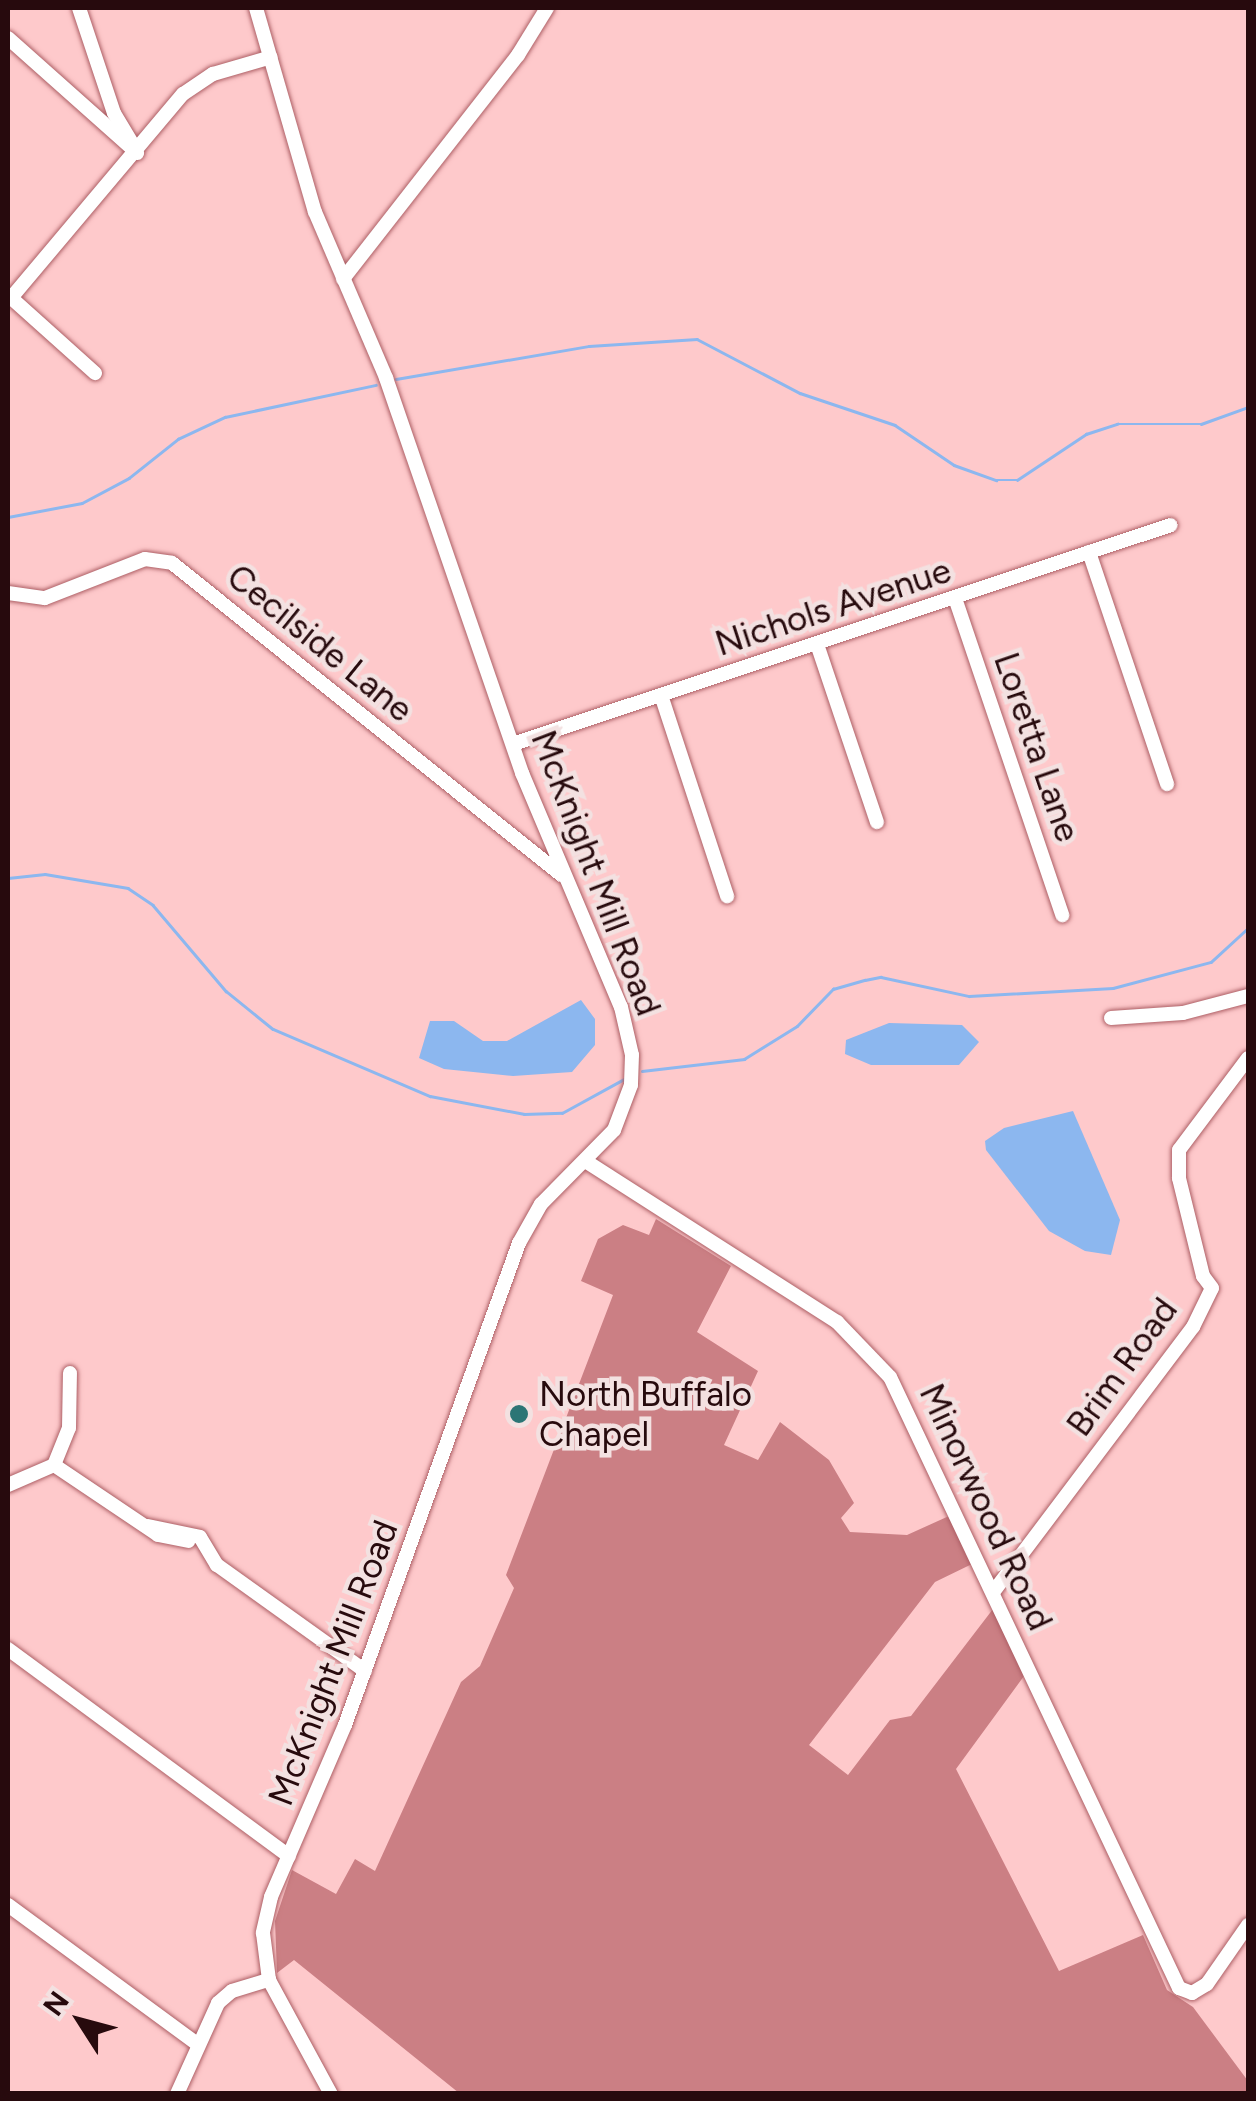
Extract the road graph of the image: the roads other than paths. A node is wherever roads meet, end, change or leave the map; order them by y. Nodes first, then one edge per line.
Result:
1 (79, 8) edge
2 (256, 8) edge
3 (548, 8) edge
4 (8, 38) edge
5 (271, 56) junction
6 (137, 153) junction
7 (343, 279) junction
8 (9, 297) edge
9 (95, 372) dead end
10 (1171, 525) dead end
11 (1090, 552) junction
12 (8, 592) edge
13 (956, 598) junction
14 (817, 644) junction
15 (661, 696) junction
16 (512, 744) junction
17 (1167, 784) dead end
18 (877, 822) dead end
19 (566, 879) junction
20 (727, 896) dead end
21 (1062, 914) dead end
22 (1248, 996) edge
23 (1110, 1018) dead end
24 (1248, 1058) edge
25 (587, 1162) junction
26 (70, 1374) dead end
27 (54, 1464) junction
28 (8, 1485) edge
29 (994, 1591) junction
30 (8, 1649) edge
31 (365, 1671) junction
32 (289, 1856) junction
33 (8, 1905) edge
34 (1248, 1925) edge
35 (270, 1980) junction
36 (197, 2044) junction
37 (177, 2094) edge
38 (331, 2094) edge

1 - 6 street
2 - 5 street, McKnight Mill Road
3 - 7 street
4 - 6 street
5 - 6 street
5 - 7 street, McKnight Mill Road
6 - 8 street
7 - 16 street, McKnight Mill Road
8 - 9 street
10 - 11 street, Nichols Avenue
11 - 13 street, Nichols Avenue
11 - 17 street
12 - 19 street, Cecilside Lane
13 - 14 street, Nichols Avenue
13 - 21 street, Loretta Lane
14 - 15 street, Nichols Avenue
14 - 18 street
15 - 16 street, Nichols Avenue
15 - 20 street
16 - 19 street, McKnight Mill Road
19 - 25 street, McKnight Mill Road
22 - 23 street
24 - 29 street, Brim Road
25 - 29 street, Minorwood Road
25 - 31 street, McKnight Mill Road
26 - 27 street
27 - 28 street
27 - 31 street
29 - 34 street, Minorwood Road
30 - 32 street
31 - 32 street, McKnight Mill Road
32 - 35 street, McKnight Mill Road
33 - 36 street
35 - 36 street
35 - 38 street
36 - 37 street

